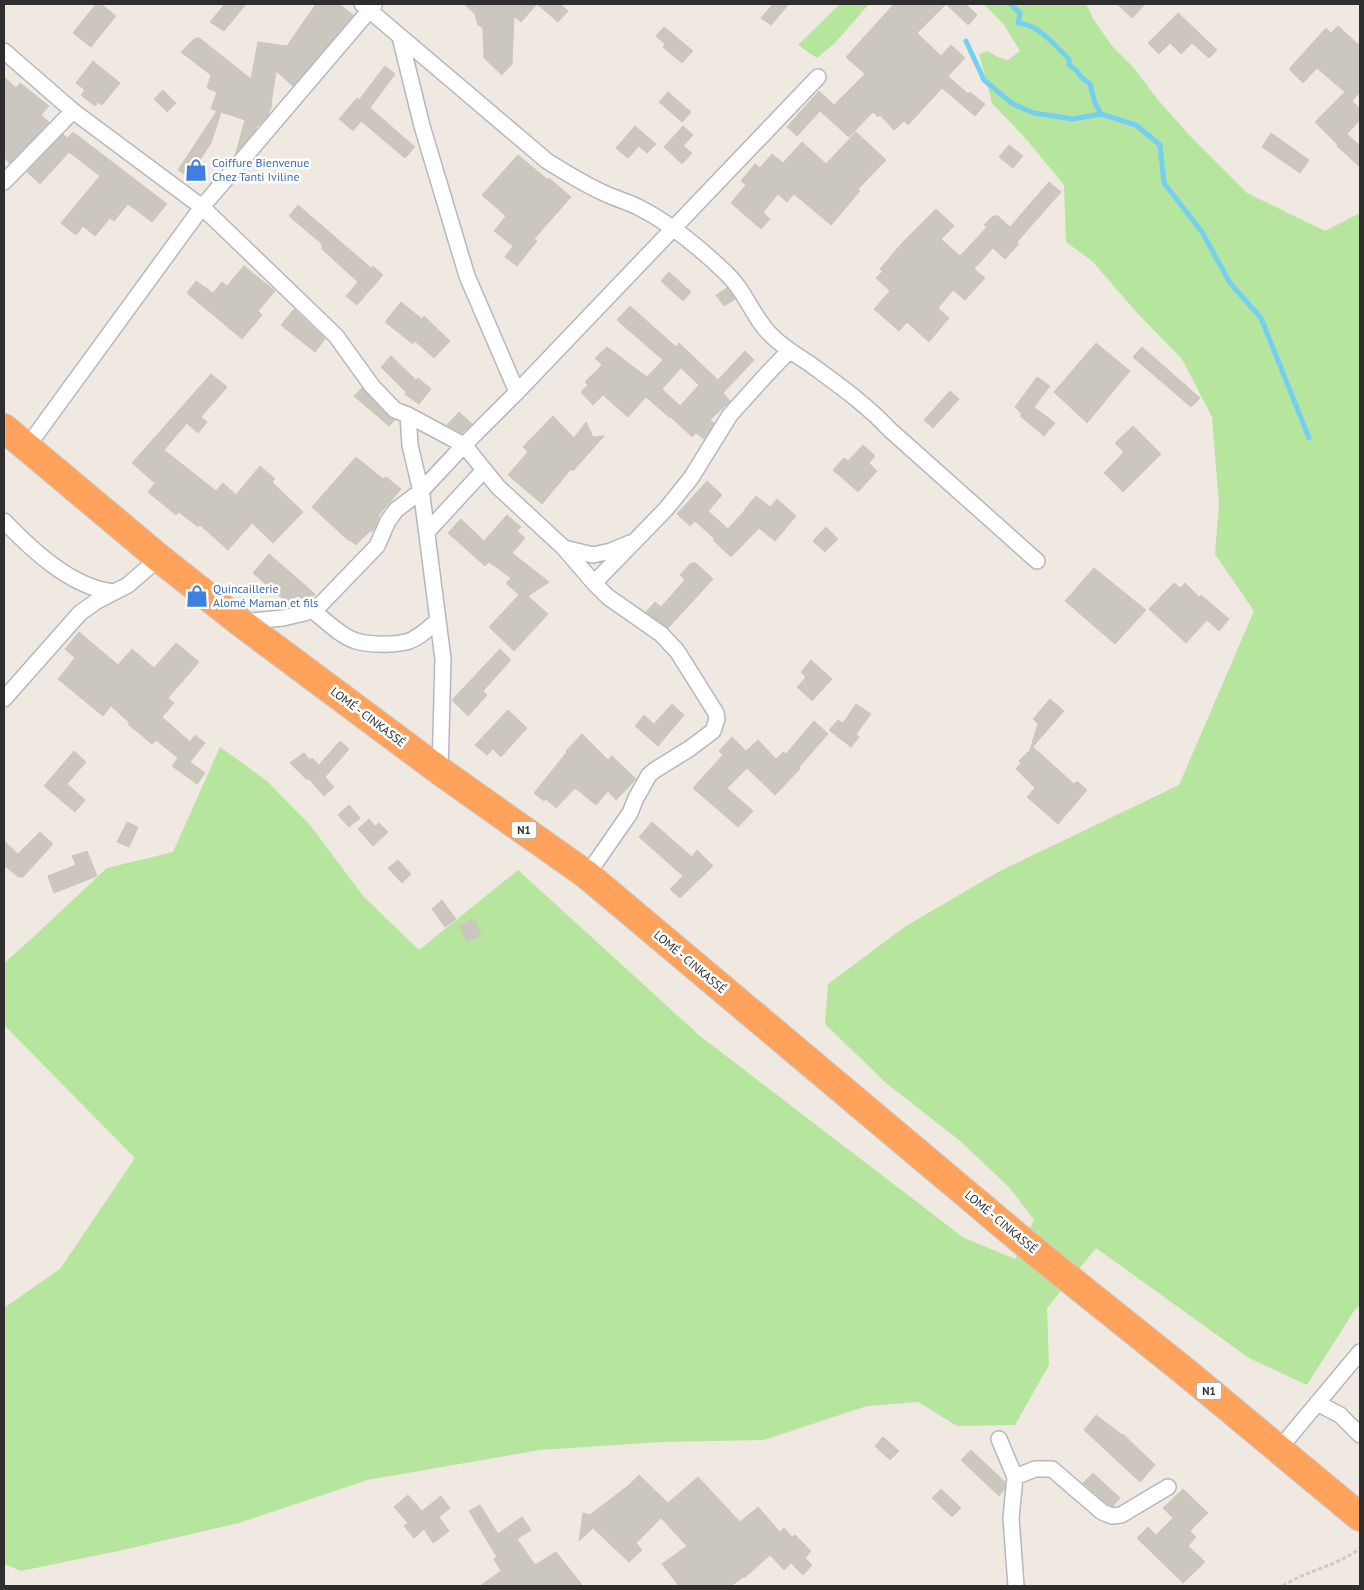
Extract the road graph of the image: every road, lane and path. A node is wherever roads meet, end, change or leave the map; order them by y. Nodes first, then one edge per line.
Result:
1 (369, 6) edge
2 (400, 38) junction
3 (4, 51) edge
4 (818, 77) dead end
5 (73, 111) junction
6 (4, 182) edge
7 (202, 207) junction
8 (674, 229) junction
9 (790, 351) junction
10 (517, 392) junction
11 (408, 415) junction
12 (4, 428) edge
13 (464, 445) junction
14 (27, 447) junction
15 (484, 470) junction
16 (421, 491) junction
17 (4, 522) edge
18 (427, 532) junction
19 (636, 541) junction
20 (564, 548) junction
21 (159, 558) junction
22 (1037, 561) dead end
23 (594, 583) junction
24 (114, 592) junction
25 (312, 610) junction
26 (438, 620) junction
27 (240, 622) junction
28 (4, 699) edge
29 (440, 771) junction
30 (587, 875) junction
31 (1360, 1352) edge
32 (1317, 1403) junction
33 (1360, 1435) edge
34 (998, 1439) dead end
35 (1278, 1449) junction
36 (1015, 1476) junction
37 (1168, 1487) dead end
38 (1360, 1517) edge
39 (1360, 1548) edge
40 (1016, 1586) edge
41 (1283, 1586) edge

1 - 2 street
1 - 7 street
2 - 8 street
2 - 10 street
3 - 5 street
4 - 8 street
5 - 6 street
5 - 7 street
7 - 11 street
7 - 14 street
8 - 9 street
8 - 10 street
9 - 19 street
9 - 22 street
10 - 13 street
11 - 13 street
11 - 16 street
12 - 14 highway, LOMÉ - CINKASSÉ / N1
13 - 15 street
13 - 16 street
14 - 21 highway, LOMÉ - CINKASSÉ / N1
15 - 18 street
15 - 20 street
16 - 18 street
16 - 25 street
17 - 24 street
18 - 26 street
19 - 20 street
19 - 23 street
20 - 23 street
21 - 24 street
21 - 27 highway, LOMÉ - CINKASSÉ / N1
23 - 30 street
24 - 28 street
25 - 26 street
25 - 27 street
26 - 29 street
27 - 29 highway, LOMÉ - CINKASSÉ / N1
29 - 30 highway, LOMÉ - CINKASSÉ / N1
30 - 35 highway, LOMÉ - CINKASSÉ / N1
31 - 32 street
32 - 33 street
32 - 35 street
34 - 36 street
35 - 38 highway, LOMÉ - CINKASSÉ / N1
36 - 37 street
36 - 40 street
39 - 41 path

